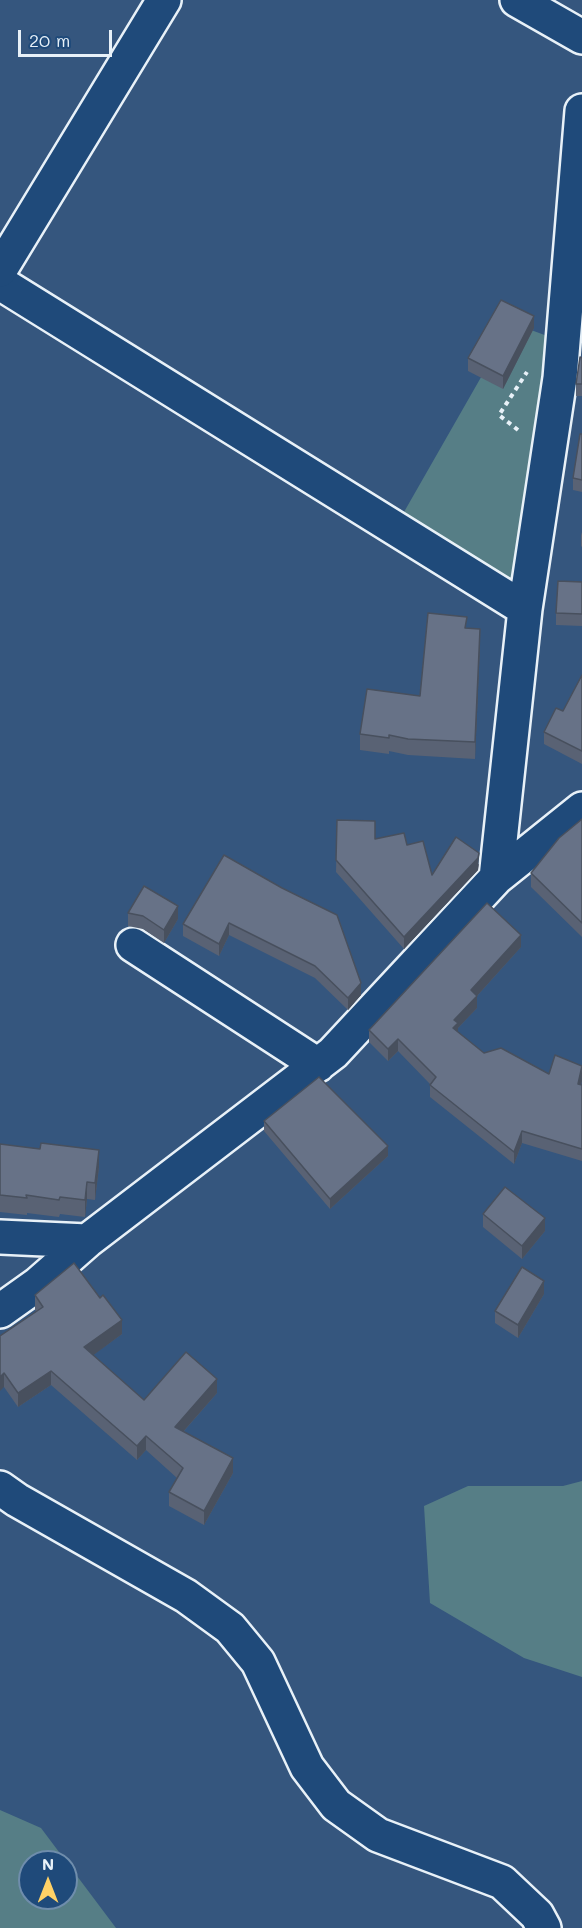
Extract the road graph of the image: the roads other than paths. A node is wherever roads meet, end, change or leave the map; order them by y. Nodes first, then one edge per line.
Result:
1 (164, 0) edge
2 (517, 0) edge
3 (582, 37) edge
4 (582, 111) edge
5 (0, 270) edge
6 (0, 283) edge
7 (525, 609) junction
8 (582, 808) edge
9 (496, 878) junction
10 (133, 945) dead end
11 (318, 1065) junction
12 (0, 1237) edge
13 (87, 1241) junction
14 (0, 1311) edge
15 (0, 1488) edge
16 (544, 1928) edge

1 - 5 street
2 - 3 street
4 - 7 street
6 - 7 street
7 - 9 street
8 - 9 street
9 - 11 street
10 - 11 street
11 - 13 street
12 - 13 street
13 - 14 street
15 - 16 street

